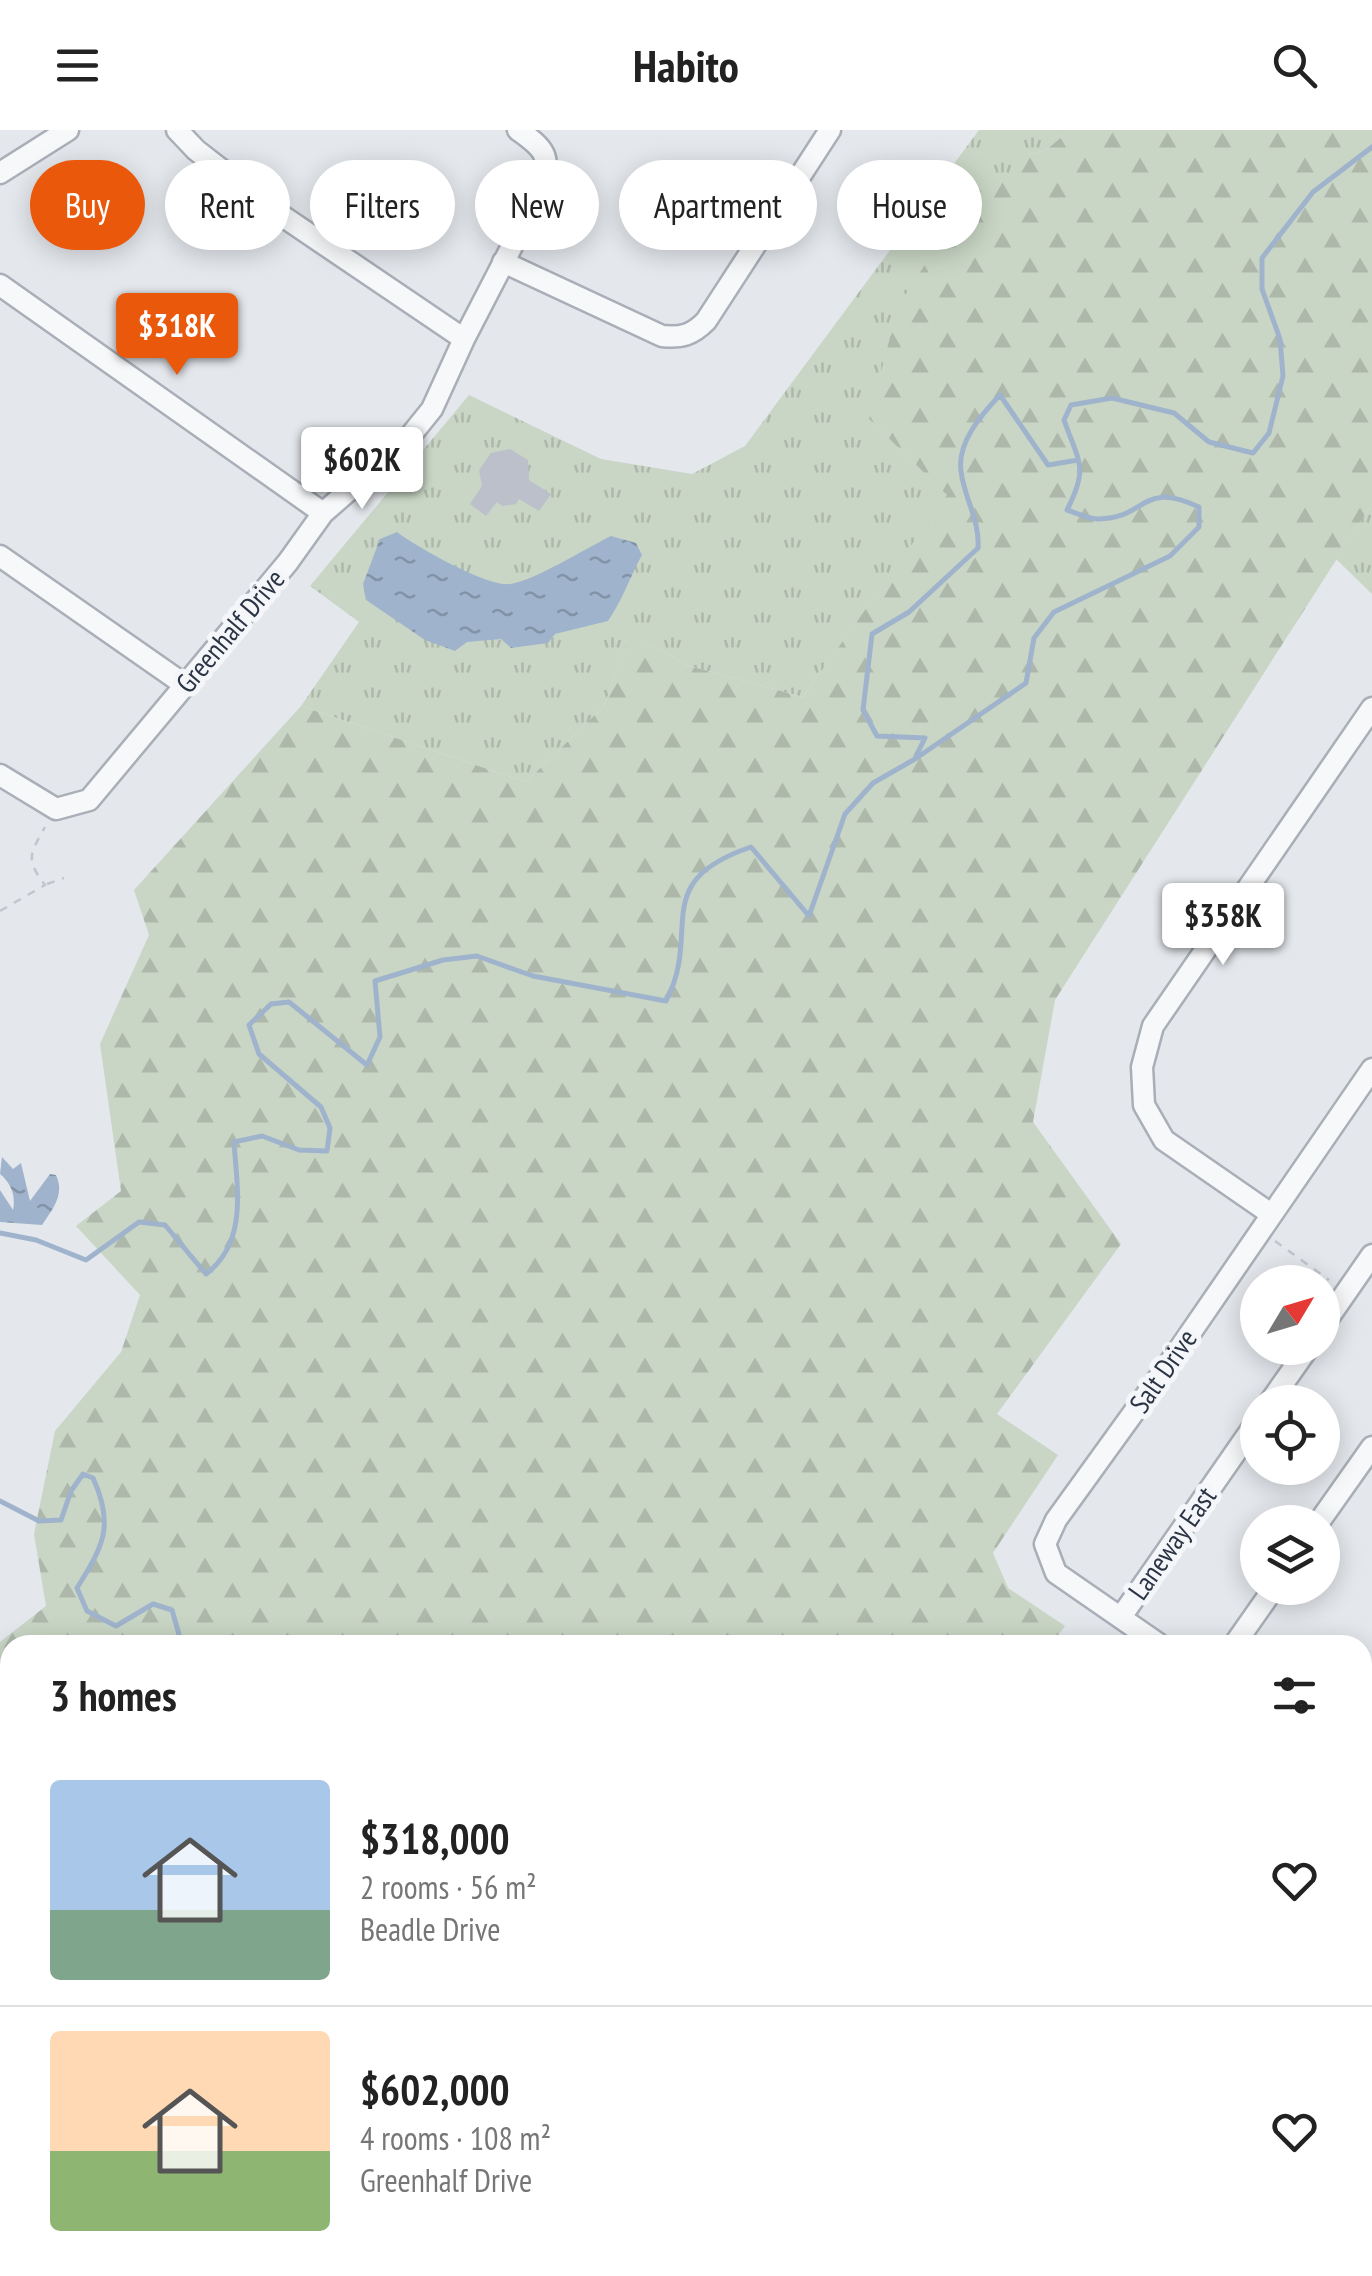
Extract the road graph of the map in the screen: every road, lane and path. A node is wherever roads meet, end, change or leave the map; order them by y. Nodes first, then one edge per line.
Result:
1 (68, 130) edge
2 (177, 130) edge
3 (518, 130) edge
4 (830, 130) edge
5 (0, 173) edge
6 (503, 262) junction
7 (0, 285) edge
8 (464, 340) junction
9 (323, 513) junction
10 (0, 556) edge
11 (184, 684) junction
12 (1372, 708) edge
13 (0, 774) edge
14 (56, 809) junction
15 (64, 878) dead end
16 (45, 885) junction
17 (0, 911) edge
18 (1372, 1069) edge
19 (1271, 1214) junction
20 (1270, 1238) dead end
21 (1372, 1255) edge
22 (1346, 1292) junction
23 (1340, 1300) edge
24 (1240, 1446) edge
25 (1372, 1447) edge
26 (1332, 1505) edge
27 (1262, 1605) edge
28 (1120, 1617) junction
29 (1146, 1635) edge
30 (1241, 1635) edge

1 - 5 street
2 - 8 street
3 - 6 street, Greenhalf Drive
4 - 6 street
6 - 8 street, Greenhalf Drive
7 - 9 street
8 - 9 street, Greenhalf Drive
9 - 11 street, Greenhalf Drive
10 - 11 street
11 - 14 street, Greenhalf Drive
12 - 19 street
13 - 14 street
14 - 16 path
15 - 16 path
16 - 17 path
18 - 19 street, Salt Drive
19 - 28 street, Salt Drive
20 - 22 path
21 - 22 street
22 - 23 street
24 - 28 street, Laneway East
25 - 26 street
27 - 30 street
28 - 29 street, Salt Drive

